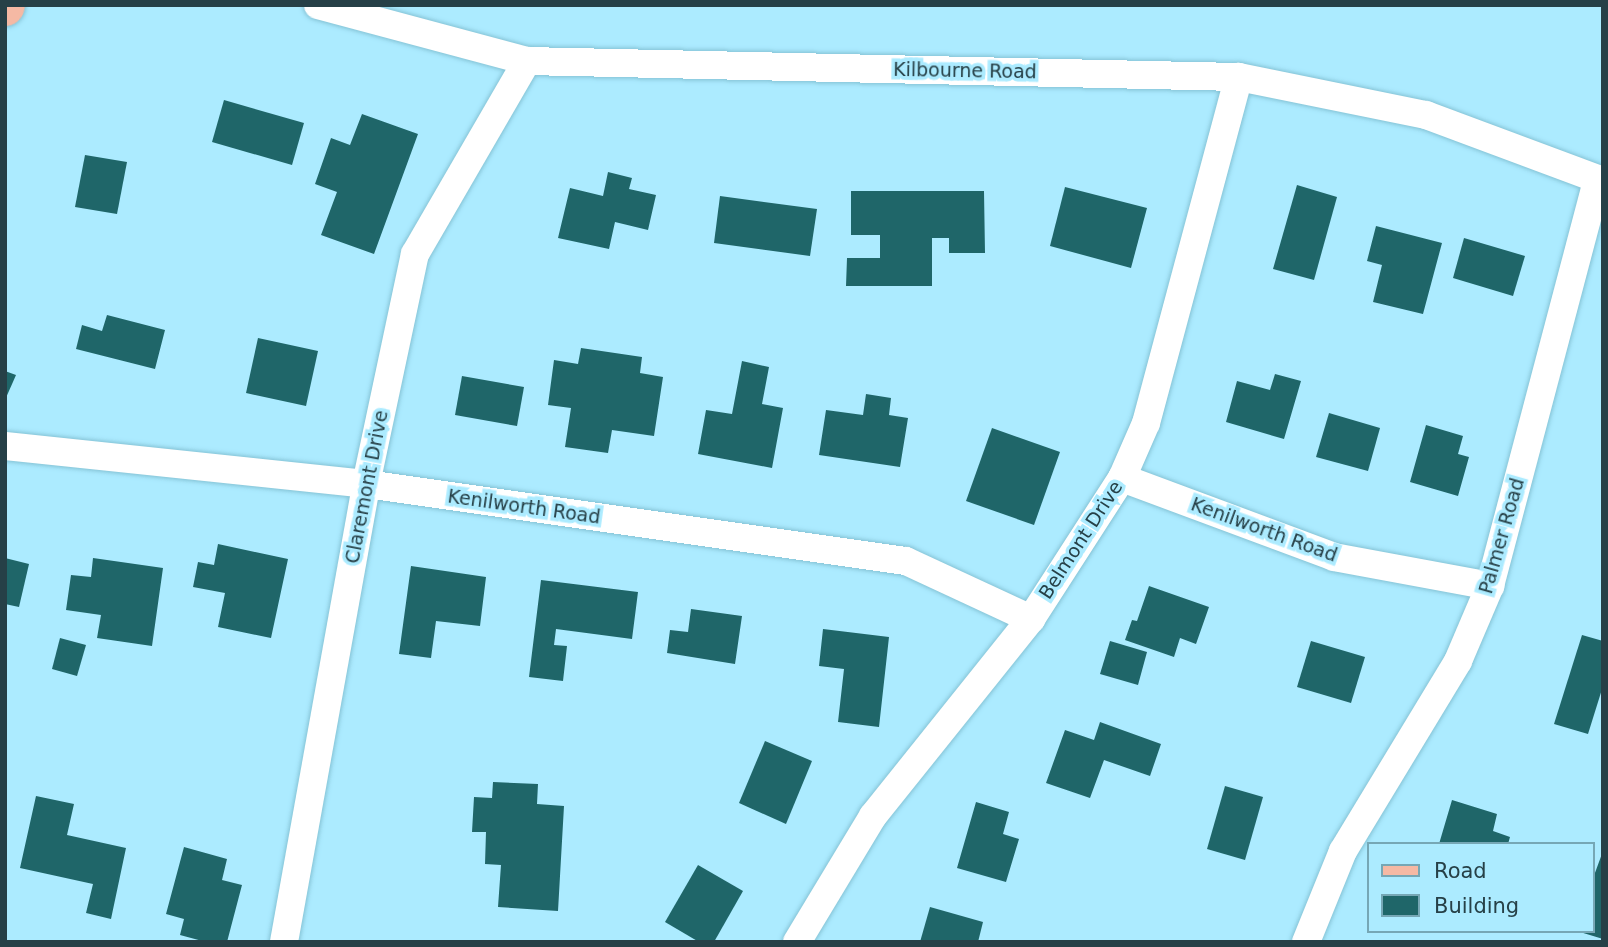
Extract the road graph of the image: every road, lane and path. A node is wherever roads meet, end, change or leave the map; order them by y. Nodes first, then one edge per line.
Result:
1 (318, 5) edge
2 (527, 61) junction
3 (1239, 77) junction
4 (1600, 181) edge
5 (5, 446) edge
6 (1122, 478) junction
7 (366, 484) junction
8 (1490, 586) junction
9 (1031, 620) junction
10 (284, 942) edge
11 (797, 942) edge
12 (1306, 942) edge

1 - 2 street, Kilbourne Road
2 - 3 street, Kilbourne Road
2 - 7 street, Claremont Drive
3 - 4 street, Kilbourne Road
3 - 6 street, Belmont Drive
4 - 8 street, Palmer Road
5 - 7 street, Kenilworth Road
6 - 8 street, Kenilworth Road
6 - 9 street, Belmont Drive
7 - 9 street, Kenilworth Road
7 - 10 street, Claremont Drive
8 - 12 street, Palmer Road
9 - 11 street, Belmont Drive

